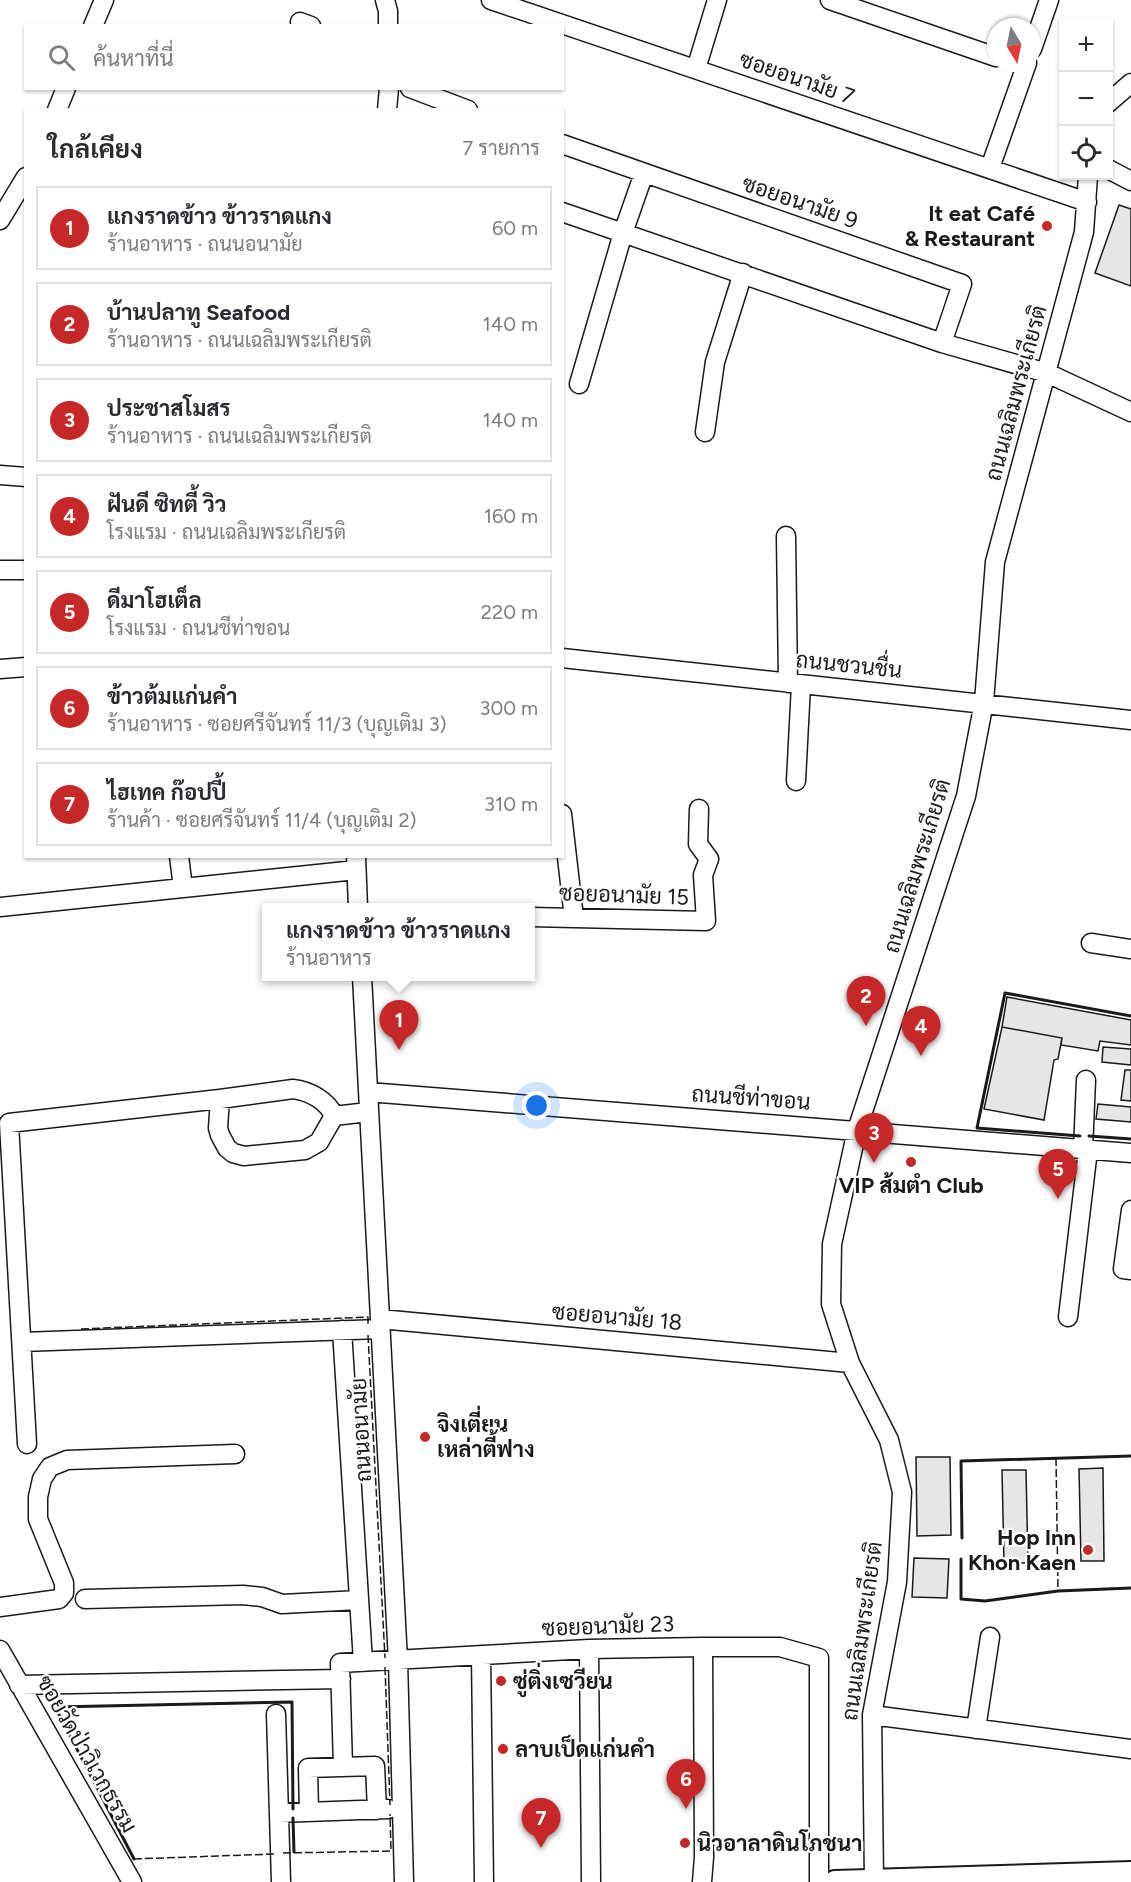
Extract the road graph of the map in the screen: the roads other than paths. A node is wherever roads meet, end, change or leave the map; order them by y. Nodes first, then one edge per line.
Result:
1 (104, 0) edge
2 (385, 0) edge
3 (491, 0) edge
4 (717, 0) edge
5 (830, 0) edge
6 (1049, 0) edge
7 (1041, 23) edge
8 (94, 24) edge
9 (388, 24) edge
10 (562, 24) edge
11 (564, 25) edge
12 (987, 54) edge
13 (696, 69) junction
14 (1019, 72) edge
15 (1131, 83) edge
16 (65, 90) edge
17 (389, 90) edge
18 (415, 90) edge
19 (1113, 99) edge
20 (58, 108) edge
21 (387, 108) edge
22 (463, 108) edge
23 (564, 145) edge
24 (990, 168) junction
25 (1113, 172) edge
26 (644, 173) junction
27 (24, 180) edge
28 (1088, 180) edge
29 (1131, 181) edge
30 (1087, 202) junction
31 (564, 213) edge
32 (0, 220) edge
33 (623, 233) junction
34 (742, 273) junction
35 (942, 343) junction
36 (1047, 373) junction
37 (579, 384) dead end
38 (1131, 412) edge
39 (705, 432) dead end
40 (0, 474) edge
41 (24, 477) edge
42 (786, 536) dead end
43 (0, 570) edge
44 (24, 570) edge
45 (564, 658) edge
46 (24, 666) edge
47 (0, 669) edge
48 (794, 684) junction
49 (984, 702) junction
50 (1131, 720) edge
51 (796, 781) dead end
52 (699, 809) dead end
53 (564, 831) edge
54 (179, 858) edge
55 (356, 863) edge
56 (324, 865) edge
57 (183, 888) junction
58 (358, 903) edge
59 (0, 907) edge
60 (535, 917) edge
61 (574, 918) junction
62 (1091, 944) dead end
63 (1131, 949) edge
64 (362, 981) edge
65 (1086, 1080) dead end
66 (368, 1092) junction
67 (220, 1099) junction
68 (368, 1112) junction
69 (334, 1116) junction
70 (857, 1131) junction
71 (1085, 1150) junction
72 (1131, 1154) edge
73 (1131, 1210) edge
74 (1131, 1270) edge
75 (1068, 1317) dead end
76 (380, 1324) junction
77 (342, 1330) junction
78 (22, 1342) junction
79 (850, 1363) junction
80 (27, 1444) dead end
81 (235, 1454) dead end
82 (85, 1599) dead end
83 (359, 1600) junction
84 (0, 1607) edge
85 (990, 1637) dead end
86 (703, 1647) junction
87 (589, 1649) junction
88 (0, 1650) edge
89 (481, 1655) junction
90 (398, 1661) junction
91 (363, 1662) junction
92 (341, 1679) junction
93 (12, 1681) edge
94 (276, 1714) dead end
95 (872, 1715) junction
96 (976, 1729) junction
97 (1131, 1749) edge
98 (343, 1767) junction
99 (377, 1809) junction
100 (402, 1809) junction
101 (309, 1812) junction
102 (279, 1814) junction
103 (1131, 1874) edge
104 (874, 1881) edge
105 (132, 1882) edge
106 (281, 1882) edge
107 (404, 1882) edge
108 (483, 1882) edge
109 (591, 1882) edge
110 (702, 1882) edge
111 (819, 1882) edge
112 (835, 1882) edge

1 - 8 street
2 - 9 street
3 - 10 street, ซอยอนามัย 7
4 - 13 street
5 - 12 street
6 - 7 street
11 - 13 street, ซอยอนามัย 7
13 - 24 street, ซอยอนามัย 7
14 - 24 street
15 - 19 street
16 - 20 street
17 - 21 street
18 - 22 street
23 - 26 street, ซอยอนามัย 9
24 - 30 street, ซอยอนามัย 7
25 - 29 street
26 - 33 street
26 - 35 street, ซอยอนามัย 9
27 - 32 street
28 - 30 street, ถนนเฉลิมพระเกียรติ
30 - 36 street, ถนนเฉลิมพระเกียรติ
31 - 33 street
33 - 34 street
33 - 37 street
34 - 35 street
34 - 39 street
35 - 36 street
36 - 38 street
36 - 49 street, ถนนเฉลิมพระเกียรติ
40 - 41 street
42 - 48 street
43 - 44 street
45 - 48 street, ถนนชวนชื่น
46 - 47 street
48 - 49 street, ถนนชวนชื่น
48 - 51 street
49 - 50 street, ถนนชวนชื่น
49 - 70 street, ถนนเฉลิมพระเกียรติ
52 - 61 street, ซอยอนามัย 15
53 - 61 street
54 - 57 street
55 - 56 street
55 - 58 street
56 - 57 street
57 - 59 street
60 - 61 street, ซอยอนามัย 15
62 - 63 street
64 - 66 street, ถนนอนามัย
65 - 71 street
66 - 68 street, ถนนอนามัย
66 - 70 street, ถนนชีท่าขอน
67 - 69 street
67 - 69 street
67 - 78 street
68 - 69 street
68 - 76 street, ถนนอนามัย
70 - 71 street, ถนนชีท่าขอน
70 - 79 street, ถนนเฉลิมพระเกียรติ
71 - 72 street, ถนนชีท่าขอน
71 - 75 street
73 - 74 street
76 - 77 street, ซอยอนามัย 18
76 - 79 street, ซอยอนามัย 18
76 - 90 street, ถนนอนามัย
77 - 78 street, ซอยอนามัย 18
77 - 83 street
78 - 80 street
79 - 95 street, ถนนเฉลิมพระเกียรติ
81 - 84 street
82 - 83 street
83 - 91 street
85 - 96 street
86 - 87 street, ซอยอนามัย 23
86 - 110 street
86 - 111 street, ซอยอนามัย 23
87 - 89 street, ซอยอนามัย 23
87 - 109 street
88 - 93 street, ซอยวัดป่าวิเวกธรรม
89 - 90 street, ซอยอนามัย 23
89 - 108 street
90 - 91 street, ซอยอนามัย 23
90 - 100 street, ถนนอนามัย
91 - 92 street, ซอยอนามัย 23
92 - 93 street
92 - 98 street
93 - 105 street, ซอยวัดป่าวิเวกธรรม
94 - 102 street
95 - 96 street
95 - 104 street, ถนนเฉลิมพระเกียรติ
96 - 97 street
98 - 99 street
98 - 101 street
99 - 100 street
99 - 101 street
100 - 107 street, ถนนอนามัย
101 - 102 street
102 - 106 street
103 - 104 main road
104 - 112 main road

